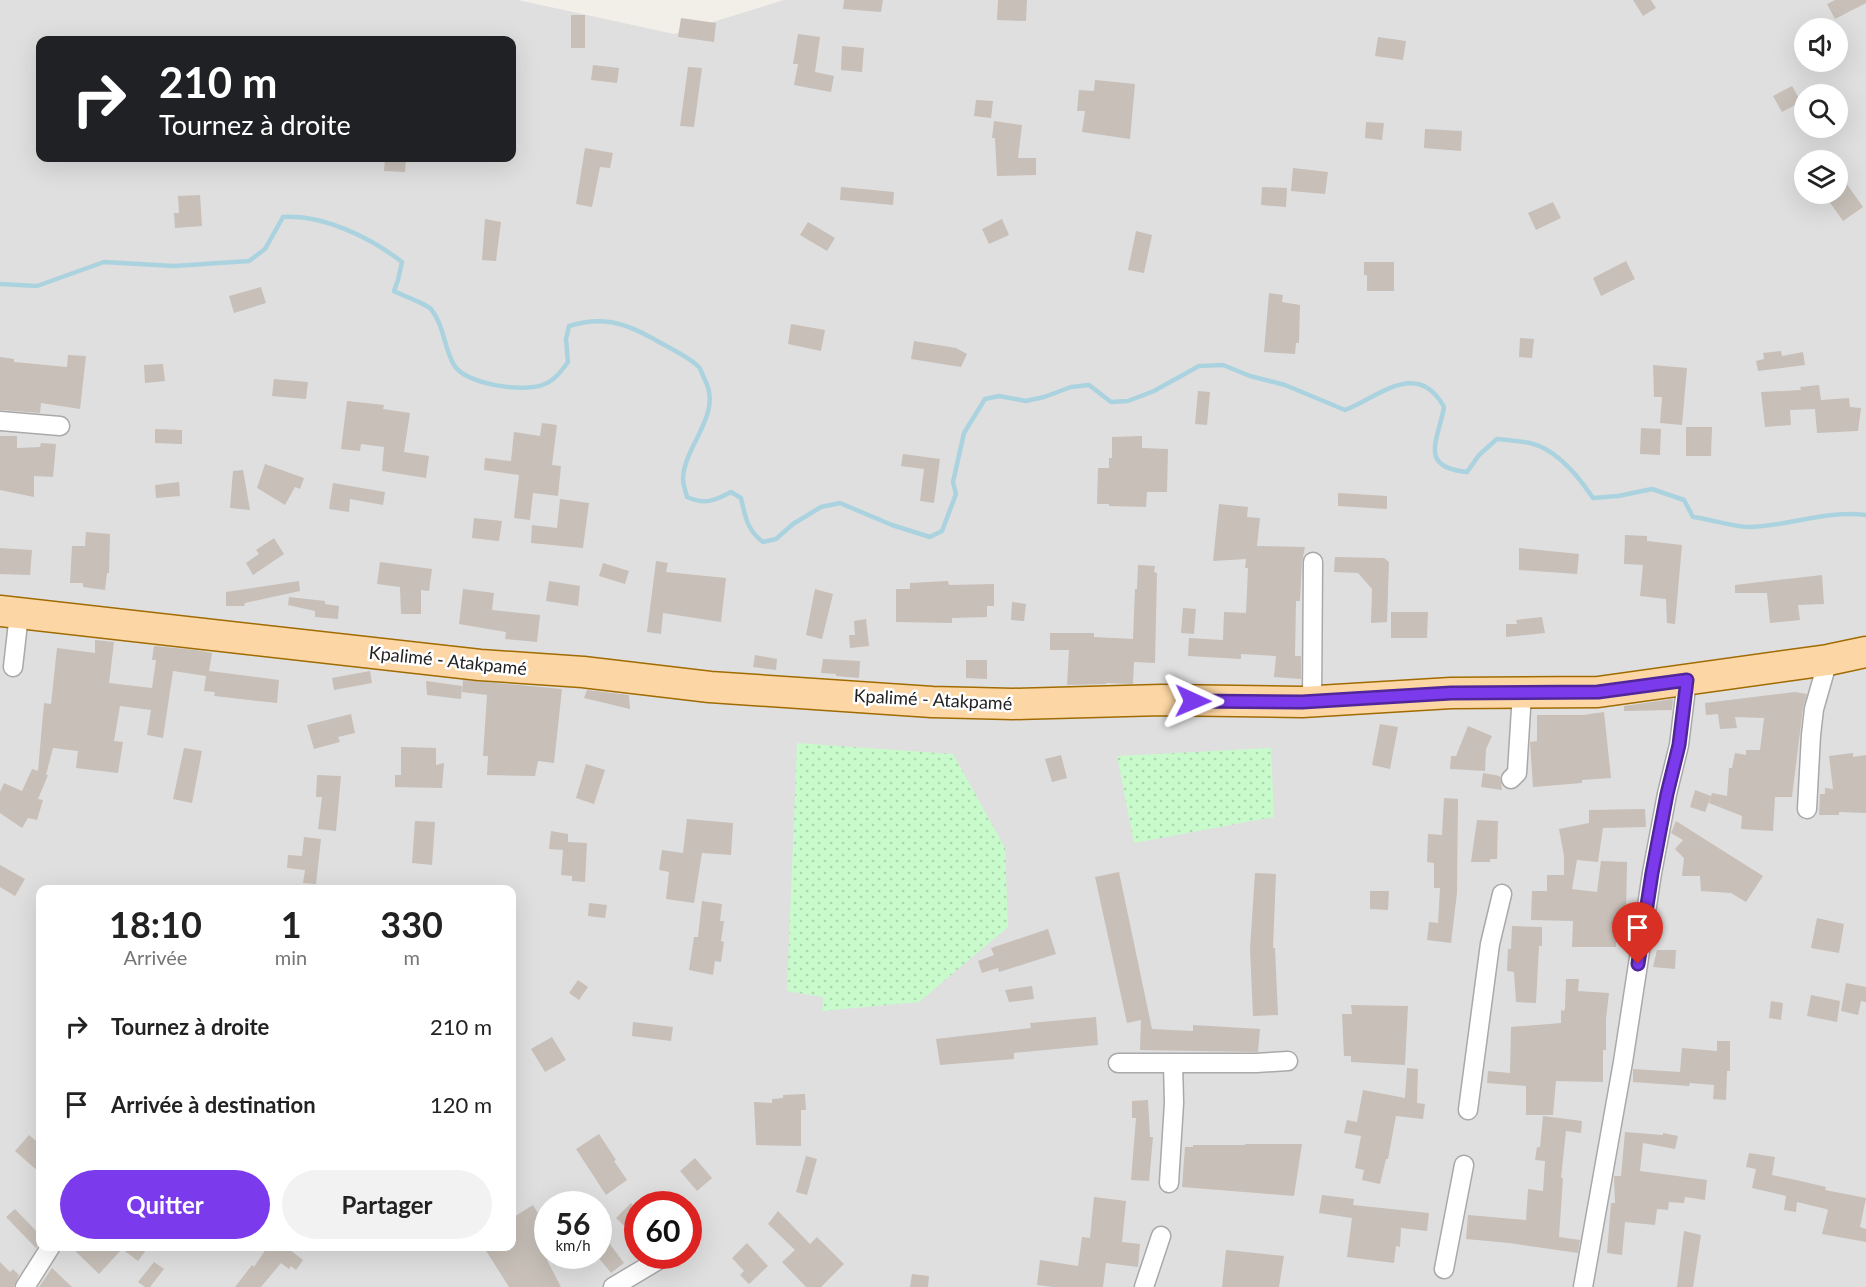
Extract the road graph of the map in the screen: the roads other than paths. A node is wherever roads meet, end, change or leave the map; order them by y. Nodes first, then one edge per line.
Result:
1 (0, 421) edge
2 (60, 426) dead end
3 (1313, 562) dead end
4 (10, 612) edge
5 (1866, 652) edge
6 (1828, 660) junction
7 (13, 667) dead end
8 (1687, 680) junction
9 (1522, 693) junction
10 (1311, 702) junction
11 (1511, 779) dead end
12 (1808, 809) dead end
13 (1502, 894) dead end
14 (1288, 1061) dead end
15 (1118, 1063) dead end
16 (1173, 1063) junction
17 (1468, 1110) dead end
18 (1464, 1165) dead end
19 (1169, 1183) dead end
20 (1161, 1236) dead end
21 (48, 1251) edge
22 (643, 1269) edge
23 (1444, 1269) dead end
24 (25, 1287) edge
25 (613, 1287) edge
26 (1144, 1287) edge
27 (1583, 1287) edge

1 - 2 street
3 - 10 street
4 - 7 street
4 - 10 main road, Kpalimé - Atakpamé
5 - 6 main road, Kpalimé - Atakpamé
6 - 8 main road, Kpalimé - Atakpamé
6 - 12 street
8 - 9 main road, Kpalimé - Atakpamé
8 - 27 street
9 - 10 main road, Kpalimé - Atakpamé
9 - 11 street
13 - 17 street
14 - 16 street
15 - 16 street
16 - 19 street
18 - 23 street
20 - 26 street
21 - 24 street
22 - 25 street

